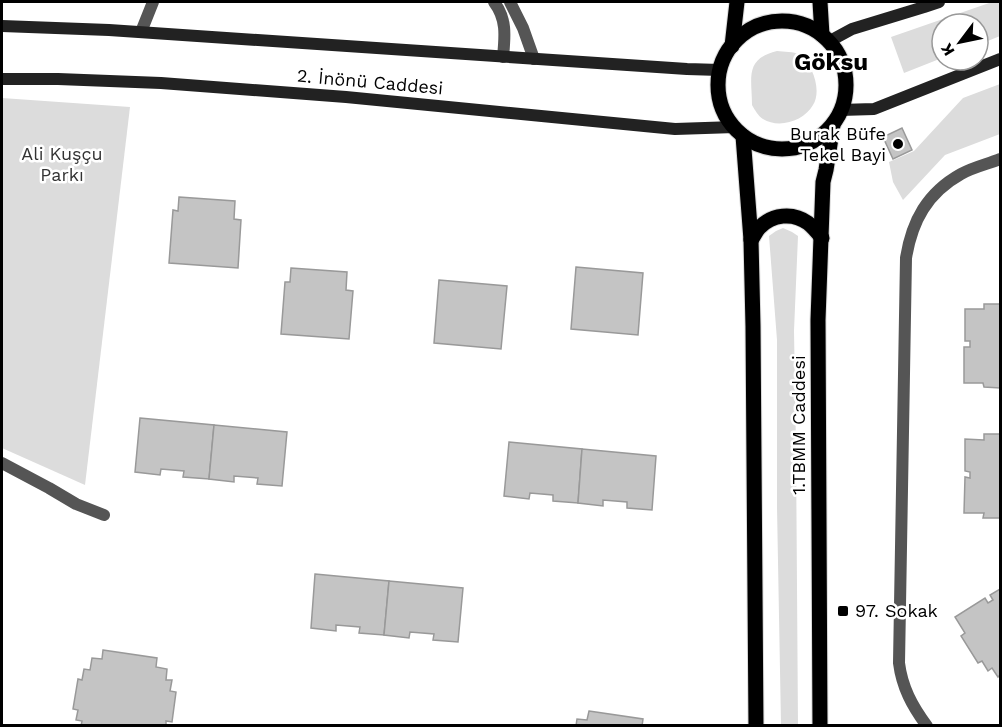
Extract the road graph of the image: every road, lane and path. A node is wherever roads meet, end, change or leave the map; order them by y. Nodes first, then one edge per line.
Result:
1 (153, 2) edge
2 (494, 2) edge
3 (510, 2) edge
4 (737, 2) edge
5 (820, 2) edge
6 (939, 2) edge
7 (2, 26) edge
8 (141, 32) junction
9 (825, 39) junction
10 (732, 46) junction
11 (503, 57) junction
12 (534, 59) junction
13 (1000, 59) edge
14 (720, 70) junction
15 (2, 79) edge
16 (840, 110) junction
17 (833, 124) junction
18 (739, 132) junction
19 (1000, 159) edge
20 (822, 238) junction
21 (751, 240) junction
22 (2, 463) edge
23 (104, 514) dead end
24 (756, 726) edge
25 (820, 726) edge
26 (927, 726) edge

1 - 8 street
2 - 11 street
3 - 12 street
4 - 10 main road
5 - 9 main road
6 - 9 main road
7 - 8 main road, 2. İnönü Caddesi
8 - 11 main road, 2. İnönü Caddesi
9 - 10 main road
9 - 16 main road
10 - 14 main road
11 - 12 main road, 2. İnönü Caddesi
12 - 14 main road, 2. İnönü Caddesi
13 - 16 main road
14 - 18 main road
15 - 18 main road, 2. İnönü Caddesi
16 - 17 main road
17 - 18 main road
17 - 20 main road, 1.TBMM Caddesi
18 - 21 main road
19 - 26 street
20 - 21 main road
20 - 25 main road, 1.TBMM Caddesi
21 - 24 main road
22 - 23 street

